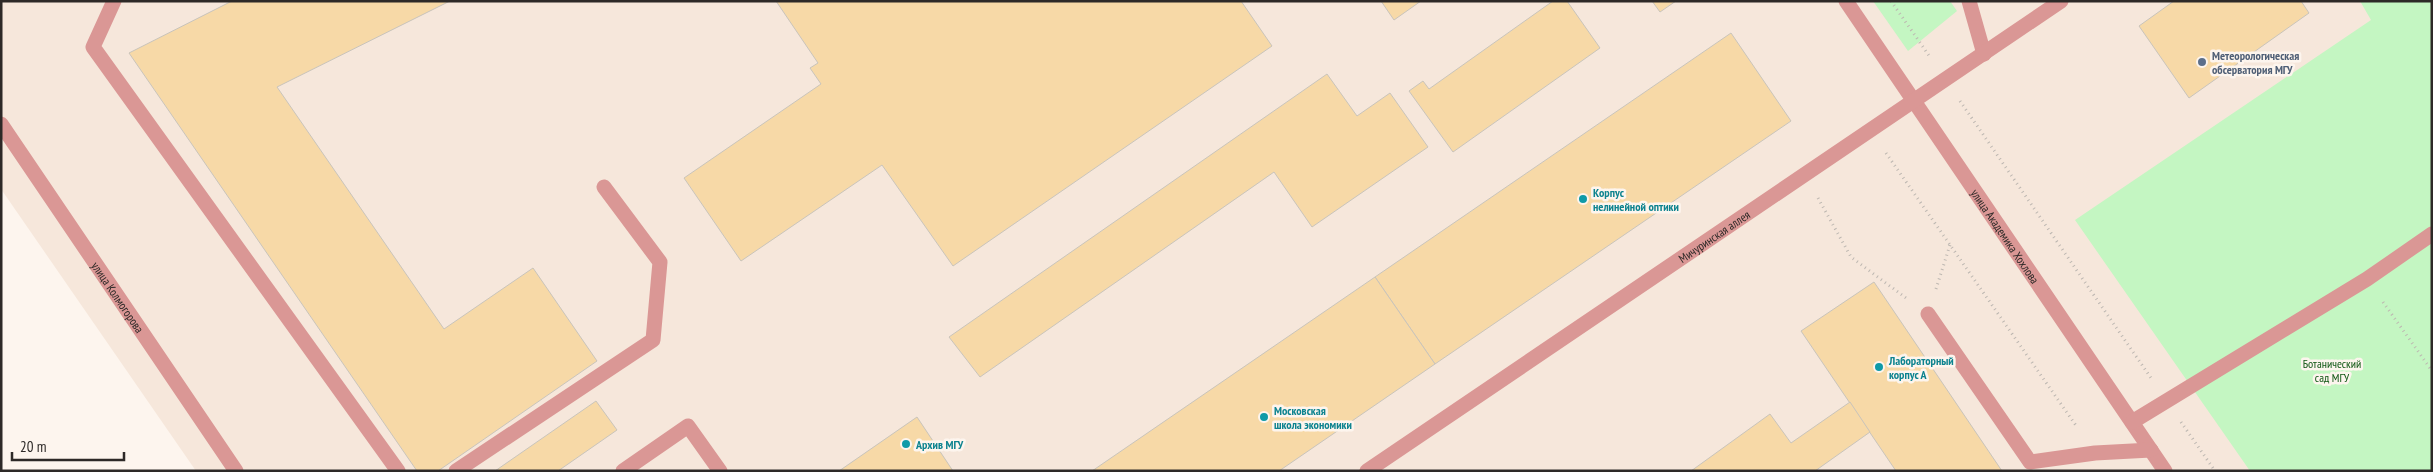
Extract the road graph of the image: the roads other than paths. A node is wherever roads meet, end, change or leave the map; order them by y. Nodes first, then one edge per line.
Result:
1 (114, 1) edge
2 (1846, 1) edge
3 (1969, 1) edge
4 (2061, 1) edge
5 (1984, 54) junction
6 (1915, 100) junction
7 (1, 124) edge
8 (604, 187) dead end
9 (2432, 234) edge
10 (1928, 314) road end
11 (2132, 422) junction
12 (2151, 450) junction
13 (236, 471) edge
14 (398, 471) edge
15 (456, 471) edge
16 (624, 471) edge
17 (720, 471) edge
18 (1367, 471) edge
19 (2165, 471) edge

1 - 14 street
2 - 6 street, улица Академика Хохлова
3 - 5 street
4 - 5 street, Мичуринская аллея
5 - 6 street, Мичуринская аллея
6 - 11 street, улица Академика Хохлова
6 - 18 street, Мичуринская аллея
7 - 13 street, улица Колмогорова
8 - 15 street
9 - 11 street
10 - 12 street
11 - 12 street, улица Академика Хохлова
12 - 19 street, улица Академика Хохлова
16 - 17 street

